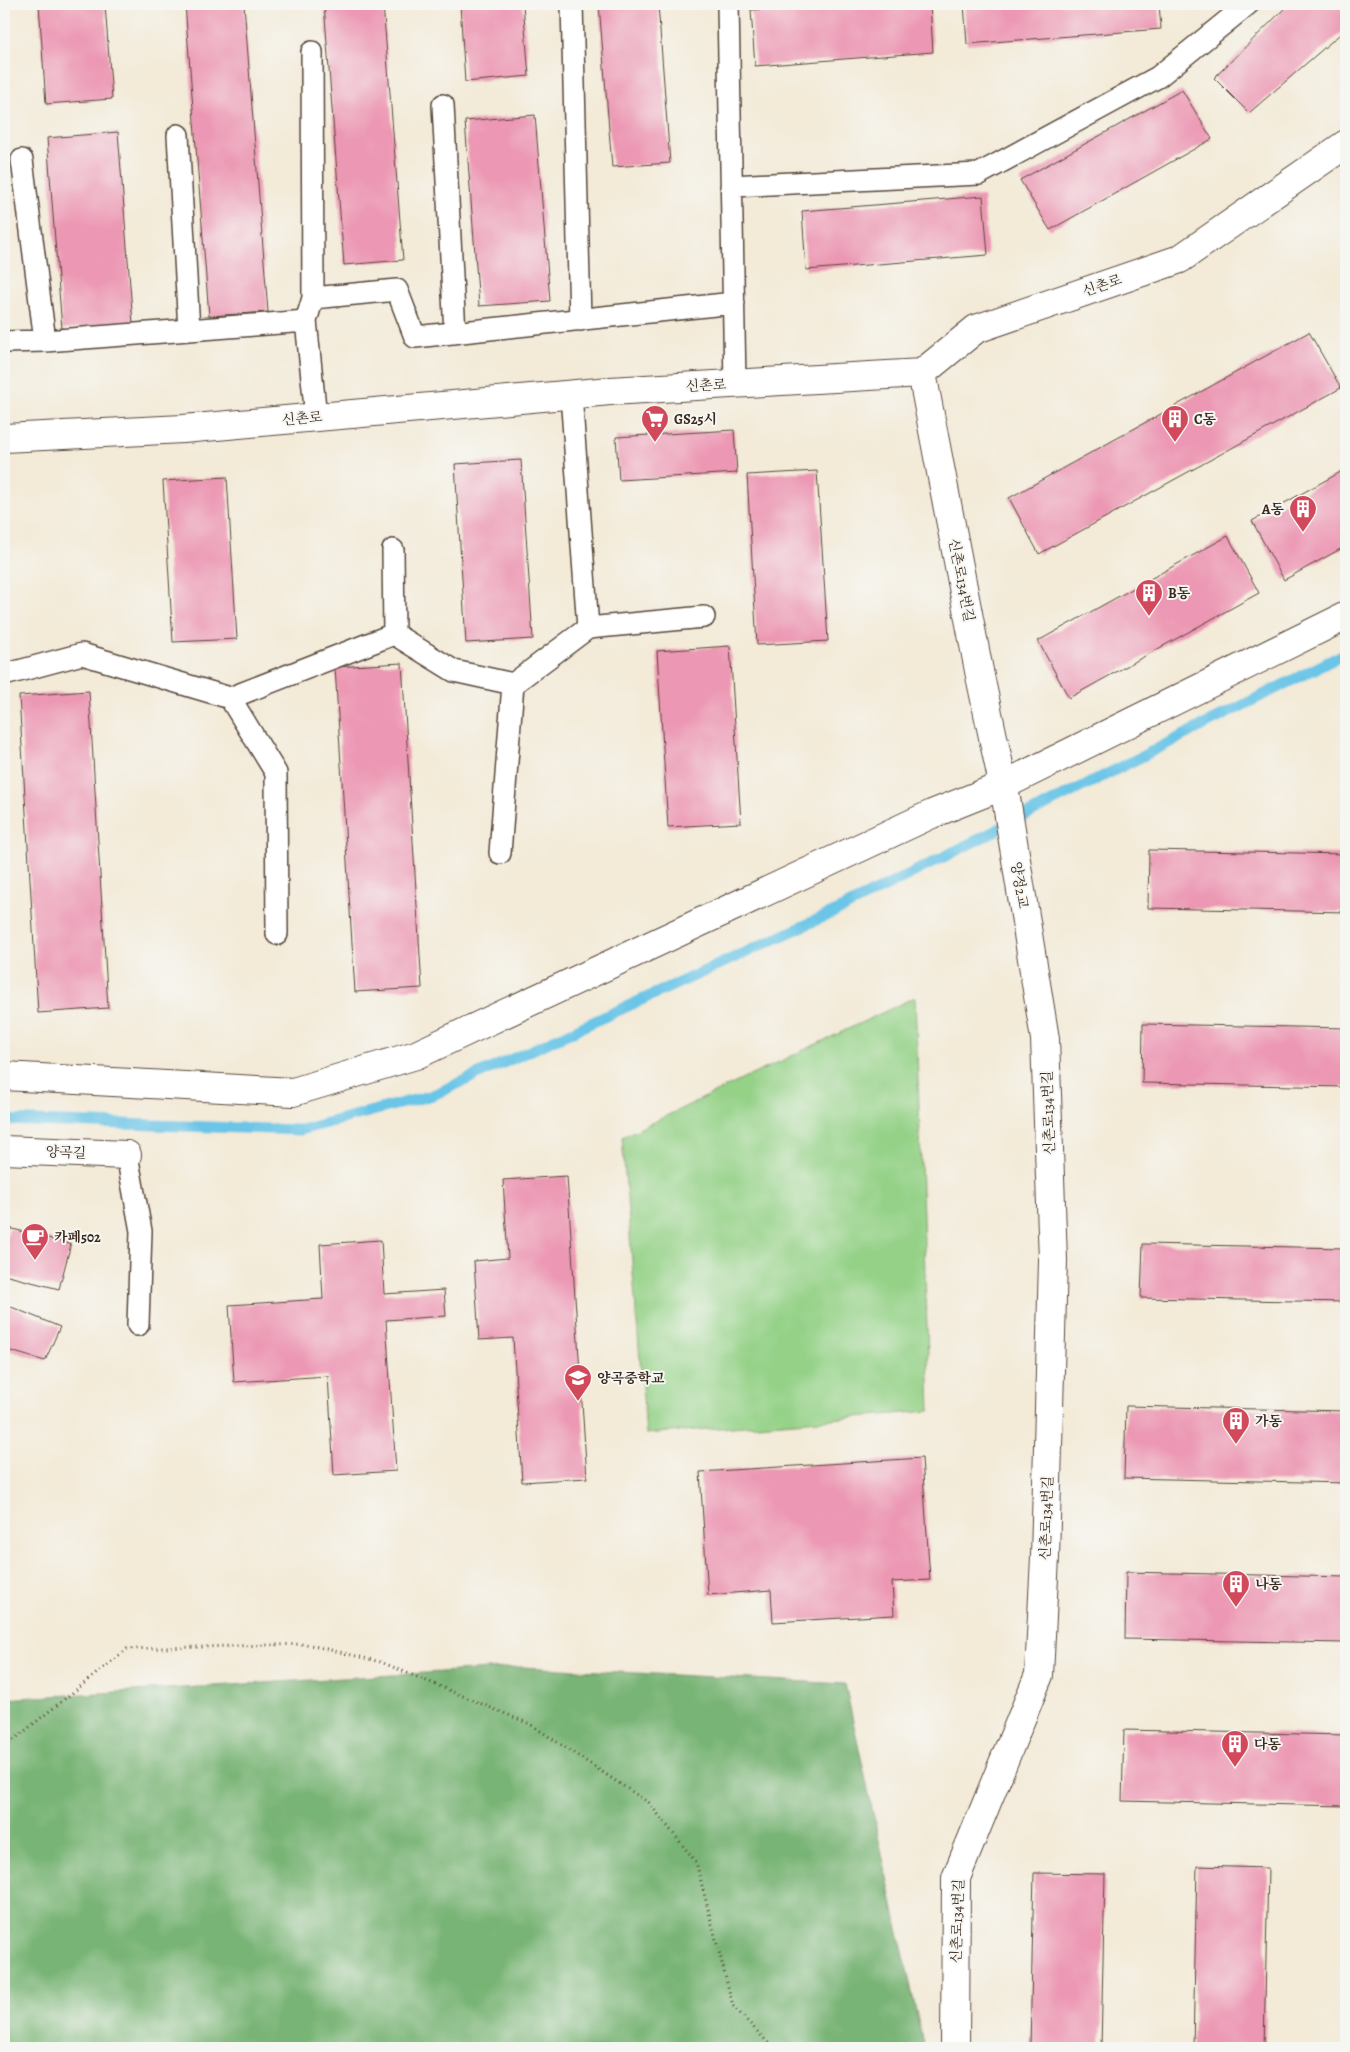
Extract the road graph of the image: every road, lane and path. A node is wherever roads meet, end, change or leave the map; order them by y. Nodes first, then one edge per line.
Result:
1 (572, 4) edge
2 (728, 4) edge
3 (1248, 4) edge
4 (312, 52) dead end
5 (442, 105) dead end
6 (178, 135) dead end
7 (1346, 144) edge
8 (22, 160) dead end
9 (731, 186) junction
10 (313, 298) junction
11 (734, 303) junction
12 (580, 320) junction
13 (306, 321) junction
14 (189, 330) junction
15 (455, 333) junction
16 (45, 341) junction
17 (4, 342) edge
18 (922, 373) junction
19 (735, 384) junction
20 (572, 394) junction
21 (316, 417) junction
22 (4, 438) edge
23 (392, 550) dead end
24 (1346, 616) edge
25 (704, 617) dead end
26 (588, 628) junction
27 (394, 634) junction
28 (4, 675) edge
29 (513, 684) junction
30 (230, 698) junction
31 (1004, 792) junction
32 (500, 853) dead end
33 (277, 934) dead end
34 (1034, 972) joint
35 (4, 1076) edge
36 (4, 1150) edge
37 (127, 1155) joint
38 (138, 1325) dead end
39 (4, 1751) edge
40 (773, 2048) edge
41 (955, 2048) edge

1 - 12 lane
2 - 9 lane
3 - 9 lane
4 - 10 lane
5 - 15 lane
6 - 14 lane
7 - 18 street, 신촌로
8 - 16 lane
9 - 11 lane
10 - 13 lane
10 - 15 lane
11 - 12 lane
11 - 19 lane
12 - 15 lane
13 - 14 lane
13 - 21 lane
14 - 16 lane
16 - 17 lane
18 - 19 street, 신촌로
18 - 31 street, 신촌로134번길
19 - 20 street, 신촌로
20 - 21 street, 신촌로
20 - 26 lane
21 - 22 street, 신촌로
23 - 27 lane
24 - 31 street
25 - 26 lane
26 - 29 lane
27 - 29 lane
27 - 30 lane
28 - 30 lane
29 - 32 lane
30 - 33 lane
31 - 34 street, 양정2교
31 - 35 street
34 - 41 street, 신촌로134번길
36 - 37 street, 양곡길
37 - 38 lane
39 - 40 path

